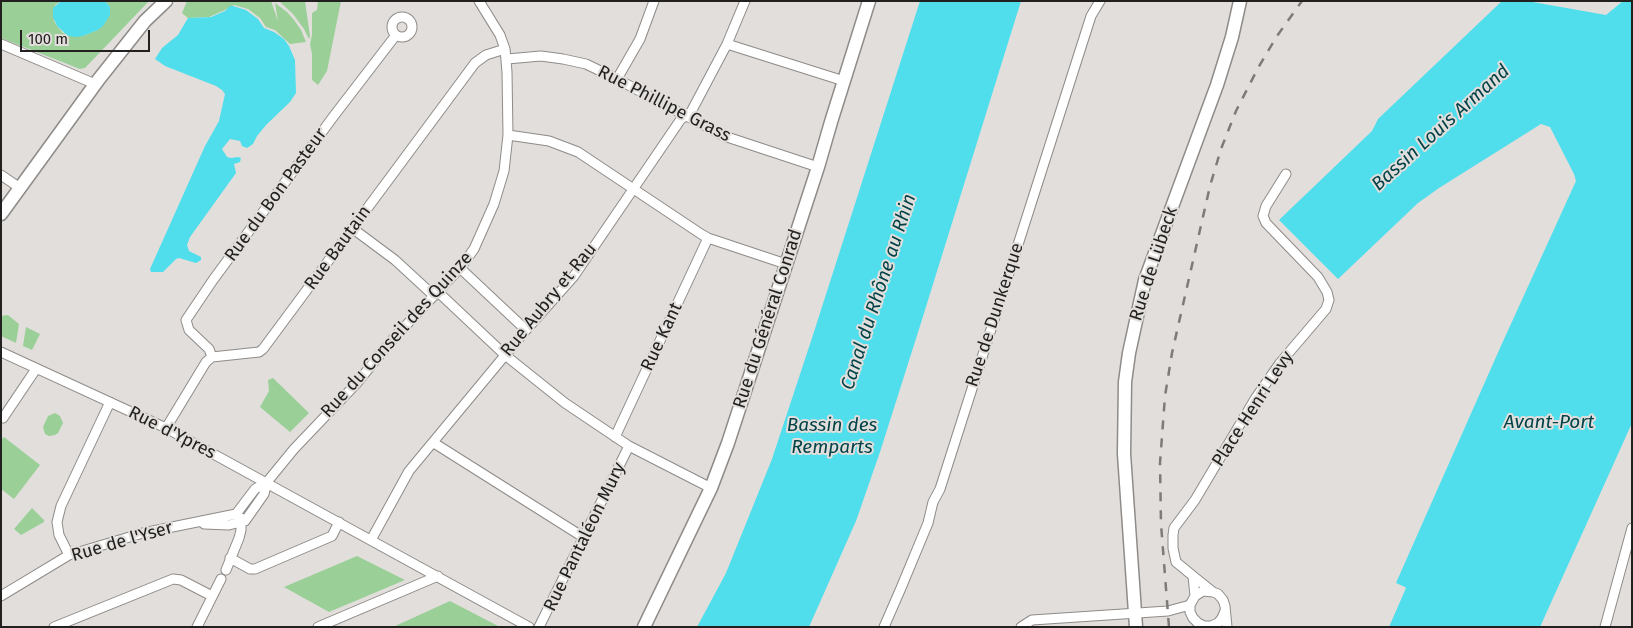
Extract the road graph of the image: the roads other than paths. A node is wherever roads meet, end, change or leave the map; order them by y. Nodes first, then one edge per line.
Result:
1 (166, 1) edge
2 (478, 1) edge
3 (654, 1) edge
4 (745, 1) edge
5 (869, 1) edge
6 (1100, 1) edge
7 (1240, 1) edge
8 (396, 35) dead end
9 (1, 44) edge
10 (727, 44) junction
11 (505, 49) junction
12 (507, 59) junction
13 (617, 79) junction
14 (844, 81) junction
15 (95, 84) junction
16 (685, 116) junction
17 (508, 135) junction
18 (818, 167) junction
19 (1286, 174) dead end
20 (1, 176) edge
21 (20, 188) junction
22 (633, 188) junction
23 (1, 214) edge
24 (352, 228) junction
25 (708, 238) junction
26 (786, 264) junction
27 (460, 268) junction
28 (435, 293) junction
29 (526, 330) junction
30 (1, 352) edge
31 (505, 355) junction
32 (212, 357) junction
33 (36, 369) junction
34 (110, 402) junction
35 (3, 418) dead end
36 (166, 428) junction
37 (615, 437) junction
38 (434, 443) junction
39 (629, 446) junction
40 (267, 482) junction
41 (711, 488) junction
42 (243, 507) junction
43 (339, 522) junction
44 (192, 523) junction
45 (241, 523) junction
46 (1632, 528) edge
47 (583, 537) junction
48 (371, 540) junction
49 (69, 555) junction
50 (230, 558) junction
51 (226, 570) dead end
52 (438, 576) junction
53 (1193, 576) junction
54 (221, 579) dead end
55 (1213, 592) junction
56 (1, 596) edge
57 (212, 596) junction
58 (1195, 596) junction
59 (1190, 605) junction
60 (1168, 611) junction
61 (1225, 611) junction
62 (1136, 614) junction
63 (1193, 618) junction
64 (1212, 626) edge
65 (54, 627) edge
66 (197, 627) edge
67 (318, 627) edge
68 (529, 627) edge
69 (539, 627) edge
70 (644, 627) edge
71 (884, 627) edge
72 (1022, 627) edge
73 (1136, 627) edge
74 (1227, 627) edge
75 (1605, 627) edge

1 - 15 main road
2 - 11 street, Rue du Conseil des Quinze
3 - 13 street
4 - 10 street, Rue Aubry et Rau
5 - 14 main road, Rue du Général Conrad
6 - 71 street, Rue de Dunkerque
7 - 62 main road, Rue de Lübeck
8 - 32 street, Rue du Bon Pasteur
9 - 15 street
10 - 14 street
10 - 16 street, Rue Aubry et Rau
11 - 12 street, Rue du Conseil des Quinze
11 - 24 street, Rue Bautain
12 - 13 street, Rue Phillipe Grass
12 - 17 street, Rue du Conseil des Quinze
13 - 16 street, Rue Phillipe Grass
14 - 18 main road, Rue du Général Conrad
15 - 21 main road
16 - 18 street, Rue Phillipe Grass
16 - 22 street, Rue Aubry et Rau
17 - 22 street
17 - 27 street, Rue du Conseil des Quinze
18 - 26 main road, Rue du Général Conrad
19 - 53 street, Place Henri Levy
20 - 21 street
21 - 23 main road
22 - 25 street
22 - 29 street, Rue Aubry et Rau
24 - 28 street
24 - 32 street, Rue Bautain
25 - 26 street
25 - 37 street, Rue Kant
26 - 41 main road, Rue du Général Conrad
27 - 28 street, Rue du Conseil des Quinze
27 - 29 street
28 - 31 street
28 - 40 street, Rue du Conseil des Quinze
29 - 31 street, Rue Aubry et Rau
30 - 33 street, Rue d'Ypres
31 - 37 street
31 - 38 street, Rue Aubry et Rau
32 - 36 street
33 - 34 street, Rue d'Ypres
33 - 35 street
34 - 36 street, Rue d'Ypres
34 - 49 street
36 - 40 street, Rue d'Ypres
37 - 39 street
38 - 47 street
38 - 48 street, Rue Aubry et Rau
39 - 41 street
39 - 47 street, Rue Pantaléon Mury
40 - 42 street, Rue de l'Yser
40 - 43 street, Rue d'Ypres
40 - 45 street
41 - 70 main road, Rue du Général Conrad
42 - 44 street, Rue de l'Yser
42 - 45 street
43 - 48 street, Rue d'Ypres
43 - 50 street
44 - 45 street, Rue de l'Yser
44 - 49 street, Rue de l'Yser
45 - 50 street
46 - 75 street
47 - 69 street, Rue Pantaléon Mury
48 - 52 street, Rue d'Ypres
49 - 56 street, Rue de l'Yser
50 - 51 street
52 - 67 street
52 - 68 street, Rue d'Ypres
53 - 55 street, Place Henri Levy
53 - 58 street
54 - 57 street
55 - 58 street
55 - 61 street
57 - 65 street
57 - 66 street
58 - 59 street
59 - 60 street
59 - 63 street
60 - 62 street
60 - 63 street
61 - 64 street
61 - 74 street
62 - 72 street
62 - 73 main road, Rue de Lübeck
63 - 64 street

